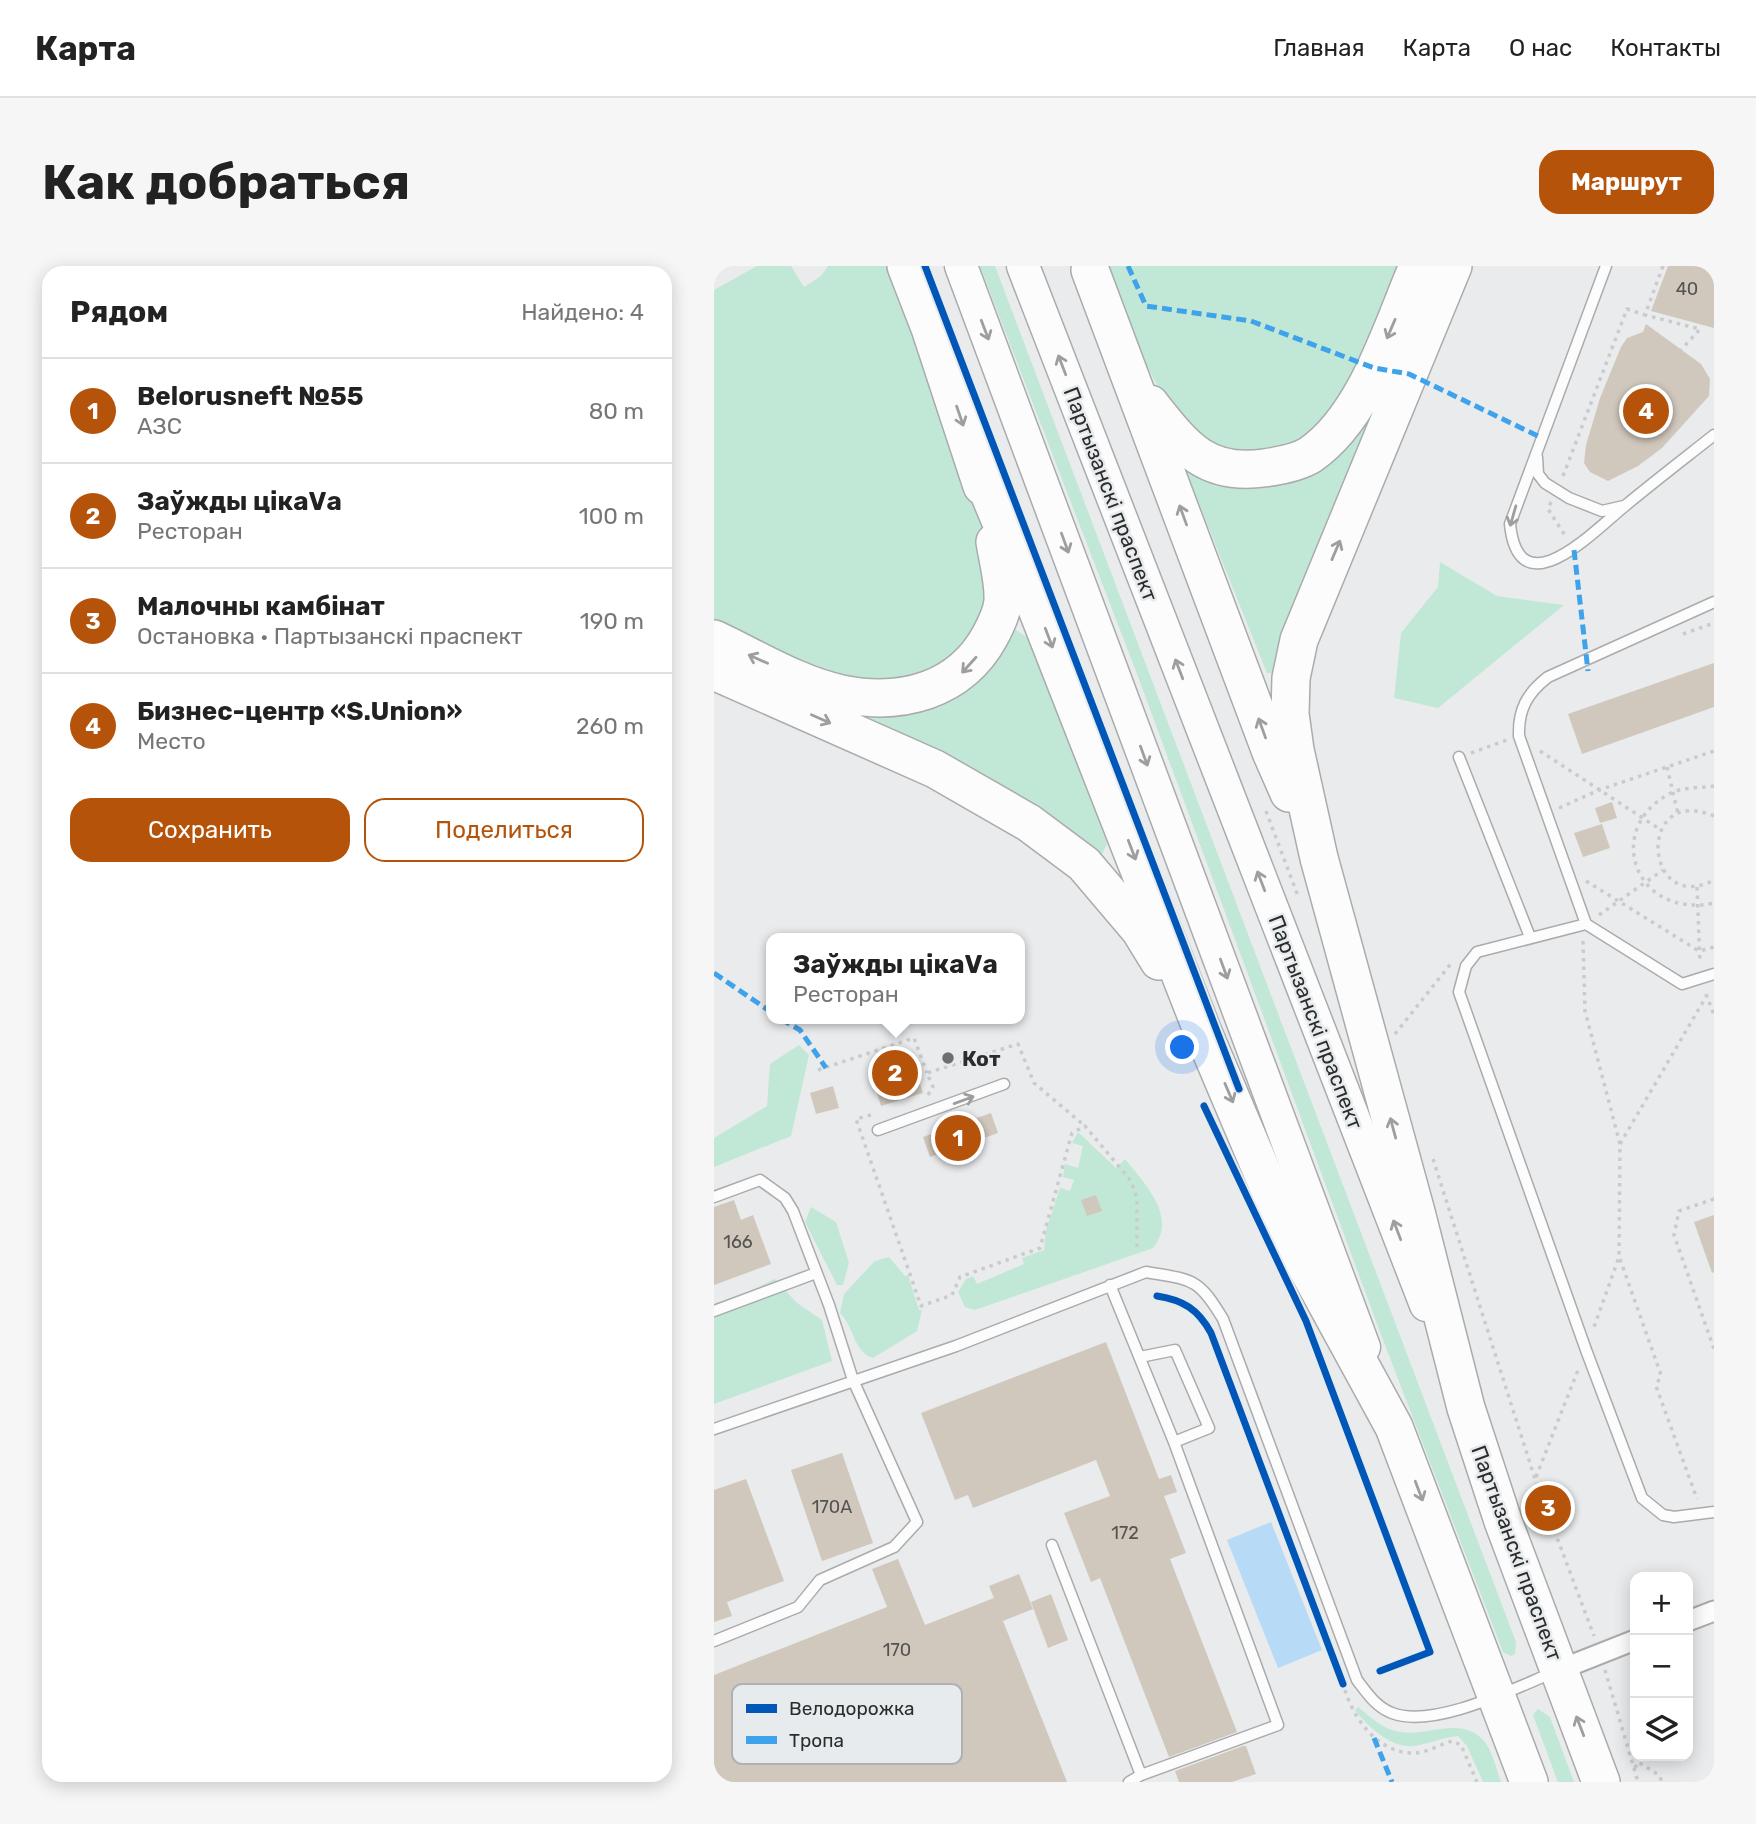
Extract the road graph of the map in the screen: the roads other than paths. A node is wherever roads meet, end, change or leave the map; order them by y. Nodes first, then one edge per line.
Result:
1 (906, 266) edge
2 (961, 266) edge
3 (1023, 266) edge
4 (1418, 266) edge
5 (1453, 266) edge
6 (1606, 266) edge
7 (1089, 268) edge
8 (1714, 435) edge
9 (1536, 452) junction
10 (976, 462) junction
11 (1625, 506) junction
12 (1714, 602) edge
13 (714, 639) edge
14 (714, 671) edge
15 (1459, 757) road end
16 (1319, 858) junction
17 (1586, 924) junction
18 (1530, 937) junction
19 (1714, 974) edge
20 (1202, 1030) junction
21 (1004, 1084) dead end
22 (878, 1130) dead end
23 (714, 1197) edge
24 (816, 1273) junction
25 (1110, 1284) junction
26 (714, 1311) edge
27 (1140, 1357) junction
28 (853, 1380) junction
29 (1466, 1408) junction
30 (1394, 1427) junction
31 (714, 1429) edge
32 (1174, 1442) junction
33 (1714, 1512) edge
34 (1052, 1545) dead end
35 (1714, 1611) edge
36 (1693, 1619) edge
37 (714, 1641) edge
38 (1630, 1642) edge
39 (1559, 1670) junction
40 (1496, 1696) junction
41 (1141, 1775) junction
42 (1617, 1776) edge
43 (1129, 1782) edge
44 (1528, 1782) edge

1 -> 10 highway
2 -> 30 main road
29 -> 3 main road, Партызанскі праспект
4 -> 7 highway
16 -> 5 highway
6 - 9 lane
16 -> 7 highway
8 - 11 lane
9 - 11 lane
9 -> 11 lane
10 -> 13 highway
10 -> 20 highway
12 - 17 lane
14 -> 20 highway
15 - 18 lane
29 -> 16 highway
17 - 18 lane
17 - 19 lane
18 - 33 lane
20 -> 30 highway
22 -> 21 lane
23 - 24 lane
24 - 26 lane
24 - 28 lane
25 - 27 lane
25 - 28 lane
25 - 40 lane
27 - 32 lane
27 - 32 lane
28 - 31 lane
28 - 37 lane
29 - 39 highway, Партызанскі праспект
30 -> 40 highway
32 - 41 lane
34 - 41 lane
35 - 36 street
38 - 39 street
39 - 40 lane
42 -> 39 highway, Партызанскі праспект
40 - 44 highway
41 - 43 lane

